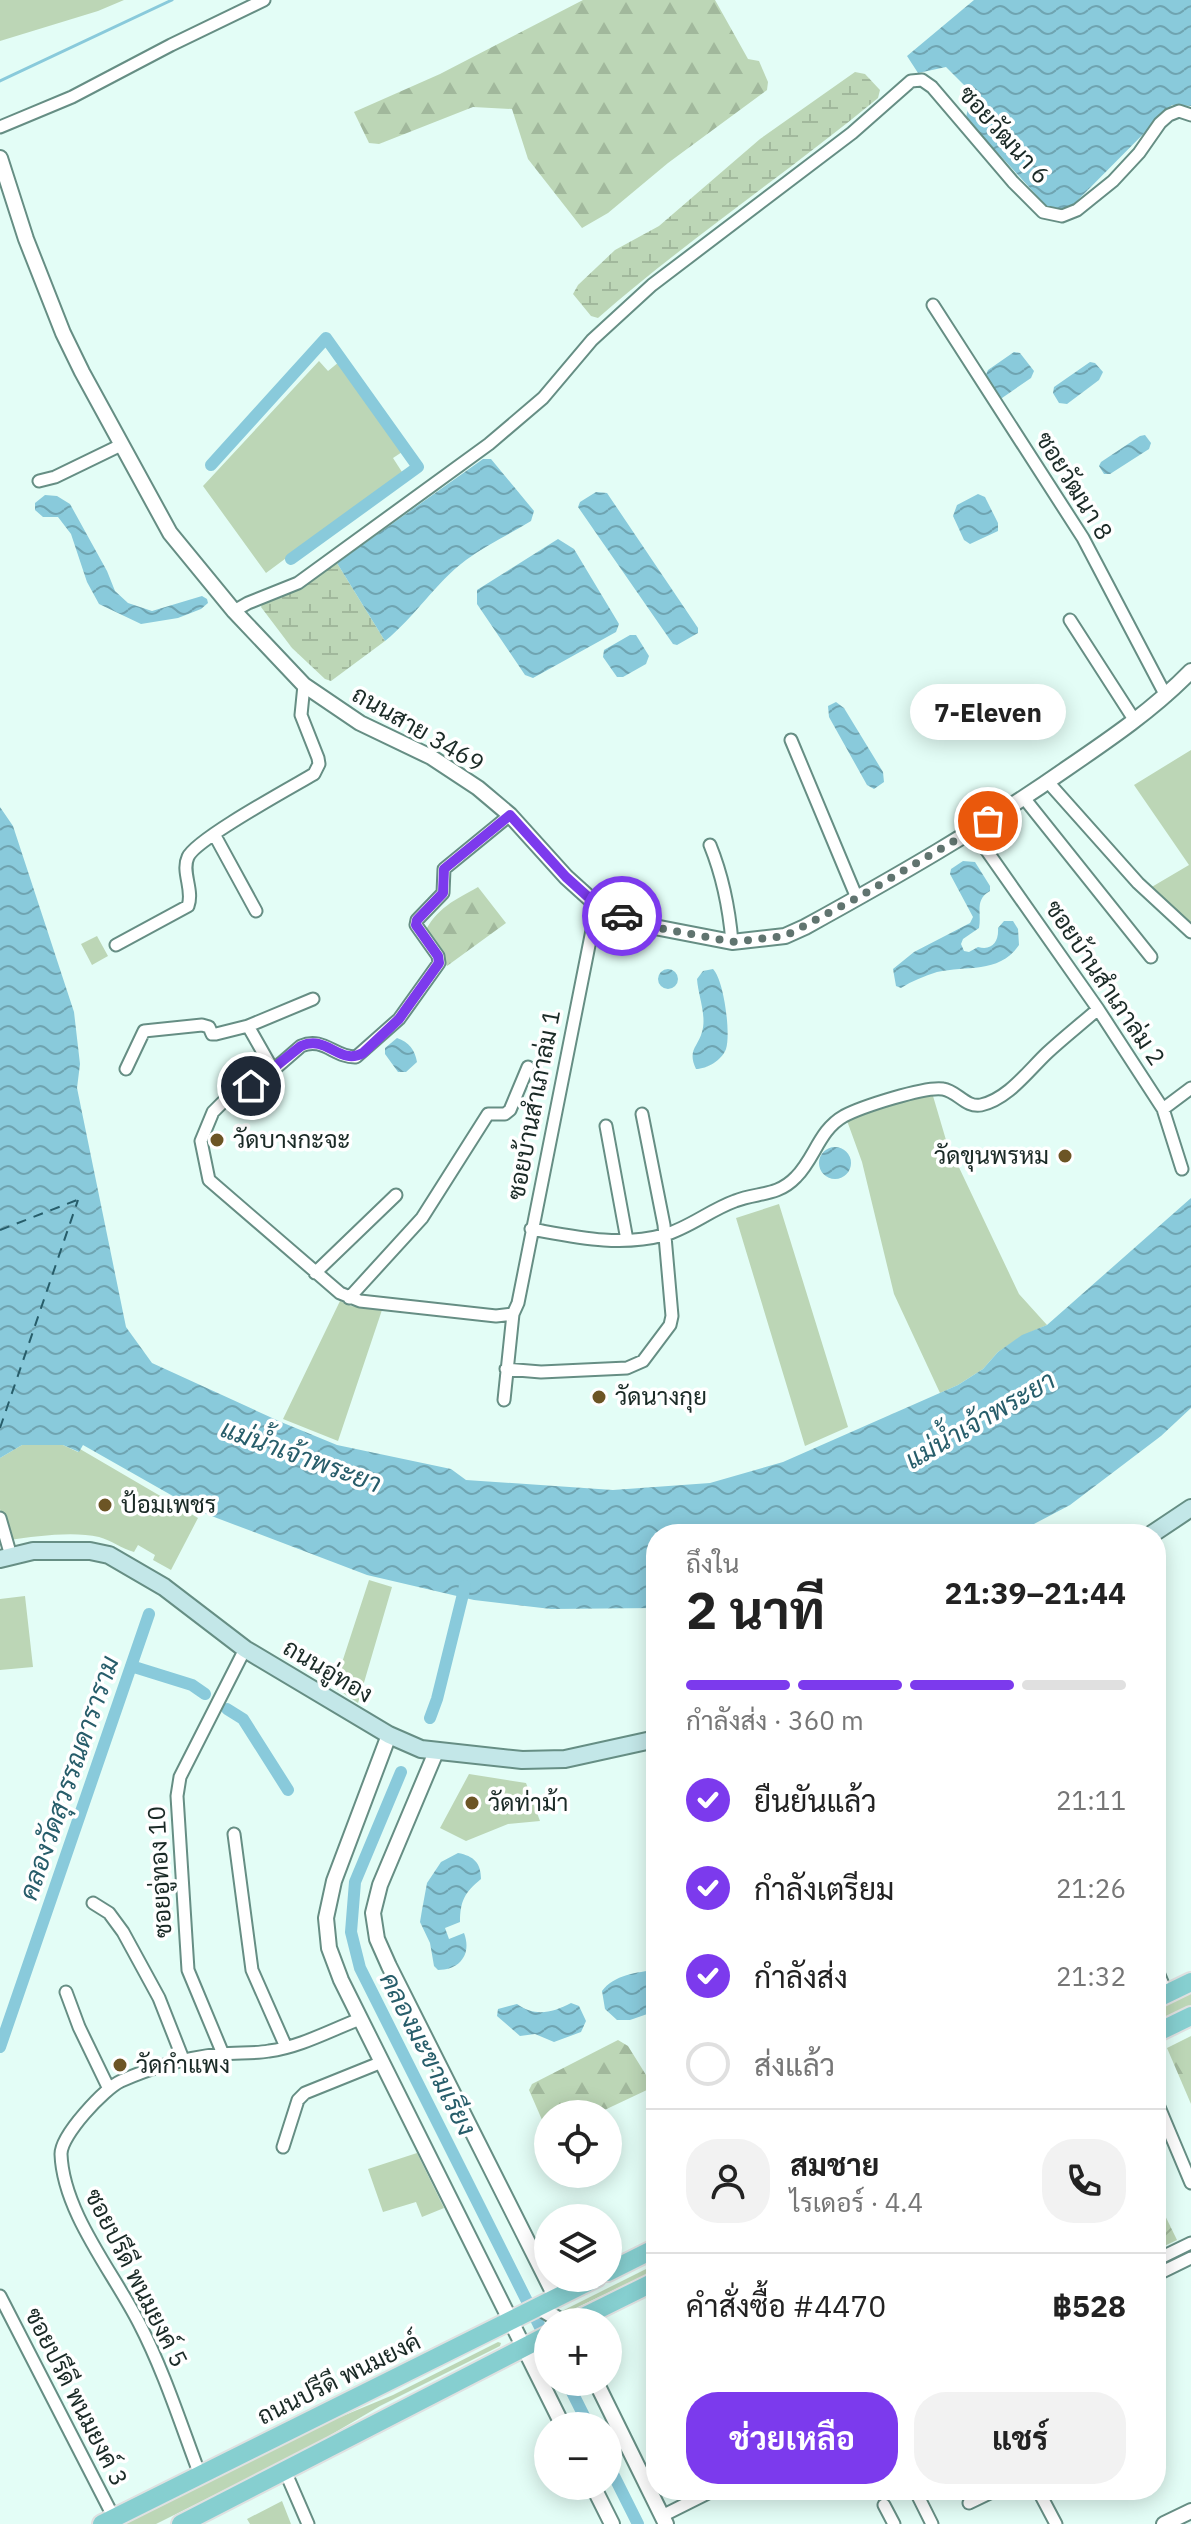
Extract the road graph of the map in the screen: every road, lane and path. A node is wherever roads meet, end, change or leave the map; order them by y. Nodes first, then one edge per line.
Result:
1 (264, 0) edge
2 (1191, 115) edge
3 (0, 127) edge
4 (0, 158) edge
5 (933, 305) dead end
6 (121, 445) junction
7 (39, 481) dead end
8 (234, 611) junction
9 (1070, 620) dead end
10 (1191, 671) edge
11 (304, 685) junction
12 (1166, 696) junction
13 (1135, 721) junction
14 (791, 740) dead end
15 (1048, 782) junction
16 (1024, 798) junction
17 (510, 815) junction
18 (973, 831) junction
19 (214, 834) junction
20 (710, 845) dead end
21 (857, 898) junction
22 (597, 905) junction
23 (256, 911) dead end
24 (1191, 932) edge
25 (732, 942) junction
26 (116, 945) dead end
27 (1151, 957) dead end
28 (313, 999) dead end
29 (1098, 1009) junction
30 (248, 1026) junction
31 (528, 1067) dead end
32 (126, 1069) dead end
33 (273, 1070) junction
34 (1191, 1088) edge
35 (1163, 1109) junction
36 (642, 1114) dead end
37 (606, 1126) dead end
38 (1182, 1169) dead end
39 (396, 1195) dead end
40 (531, 1229) junction
41 (664, 1235) junction
42 (627, 1240) junction
43 (315, 1273) junction
44 (349, 1298) junction
45 (513, 1314) junction
46 (506, 1369) junction
47 (504, 1400) dead end
48 (1191, 1508) edge
49 (0, 1518) edge
50 (1166, 1525) edge
51 (5, 1558) edge
52 (245, 1649) junction
53 (389, 1735) junction
54 (646, 1741) edge
55 (436, 1752) junction
56 (234, 1834) dead end
57 (93, 1903) dead end
58 (1191, 1982) edge
59 (66, 1992) dead end
60 (1166, 1995) edge
61 (1191, 2016) edge
62 (360, 2019) junction
63 (1166, 2028) edge
64 (286, 2047) junction
65 (223, 2054) junction
66 (183, 2059) junction
67 (382, 2062) junction
68 (109, 2089) junction
69 (1166, 2124) edge
70 (283, 2147) dead end
71 (1191, 2183) edge
72 (1191, 2243) edge
73 (646, 2253) edge
74 (1166, 2255) edge
75 (1191, 2258) edge
76 (1166, 2264) edge
77 (622, 2265) edge
78 (1170, 2268) junction
79 (1166, 2270) edge
80 (646, 2286) edge
81 (571, 2292) edge
82 (0, 2296) edge
83 (547, 2305) junction
84 (550, 2308) edge
85 (601, 2308) edge
86 (515, 2318) junction
87 (534, 2340) edge
88 (534, 2342) edge
89 (603, 2396) edge
90 (285, 2471) junction
91 (200, 2475) junction
92 (646, 2483) edge
93 (600, 2500) edge
94 (654, 2500) edge
95 (697, 2500) edge
96 (920, 2500) edge
97 (975, 2500) edge
98 (1043, 2500) edge
99 (969, 2503) dead end
100 (884, 2505) dead end
101 (1191, 2512) edge
102 (664, 2520) edge
103 (106, 2522) edge
104 (181, 2524) edge
105 (308, 2524) edge
106 (612, 2524) edge
107 (894, 2524) edge
108 (932, 2524) edge
109 (1056, 2524) edge
110 (1164, 2524) edge

1 - 3 street
2 - 8 street, ซอยวัฒนา 6
4 - 6 street, ถนนสาย 3469
5 - 12 street, ซอยวัฒนา 8
6 - 7 street
6 - 8 street, ถนนสาย 3469
8 - 11 street, ถนนสาย 3469
9 - 13 street
10 - 12 street, ถนนสาย 3469
11 - 17 street, ถนนสาย 3469
11 - 19 street
12 - 13 street, ถนนสาย 3469
13 - 15 street, ถนนสาย 3469
14 - 21 street
15 - 16 street, ถนนสาย 3469
15 - 24 street
16 - 18 street, ถนนสาย 3469
16 - 27 street
17 - 22 street, ถนนสาย 3469
17 - 33 street
18 - 21 street, ถนนสาย 3469
18 - 29 street, ซอยบ้านสำเภาล่ม 2
19 - 23 street
19 - 26 street
20 - 25 street
21 - 25 street, ถนนสาย 3469
22 - 25 street, ถนนสาย 3469
22 - 40 street, ซอยบ้านสำเภาล่ม 1
28 - 30 street
29 - 35 street, ซอยบ้านสำเภาล่ม 2
29 - 41 street
30 - 32 street
30 - 33 street
31 - 44 street
33 - 43 street
34 - 35 street
35 - 38 street, ซอยบ้านสำเภาล่ม 2
36 - 41 street
37 - 42 street
39 - 43 street
40 - 42 street
40 - 45 street, ซอยบ้านสำเภาล่ม 1
41 - 42 street
41 - 46 street
43 - 44 street
44 - 45 street
45 - 46 street, ซอยบ้านสำเภาล่ม 1
46 - 47 street, ซอยบ้านสำเภาล่ม 1
48 - 50 main road
49 - 51 street
51 - 52 main road, ถนนอู่ทอง
52 - 53 main road, ถนนอู่ทอง
52 - 65 street, ซอยอู่ทอง 10
53 - 55 main road, ถนนอู่ทอง
53 - 62 street
54 - 55 main road, ถนนอู่ทอง
55 - 83 street
56 - 64 street
57 - 66 street
58 - 60 main road
59 - 68 street
61 - 63 main road
62 - 64 street, ซอยปรีดี พนมยงค์ 5
62 - 67 street
64 - 65 street, ซอยปรีดี พนมยงค์ 5
65 - 66 street, ซอยปรีดี พนมยงค์ 5
66 - 68 street, ซอยปรีดี พนมยงค์ 5
67 - 70 street
67 - 86 street
68 - 91 street, ซอยปรีดี พนมยงค์ 5
69 - 71 street
72 - 74 street
73 - 77 main road
75 - 78 street
76 - 78 street
78 - 79 street
80 - 85 main road
81 - 83 main road, ถนนปรีดี พนมยงค์
82 - 103 street, ซอยปรีดี พนมยงค์ 3
83 - 84 street
83 - 86 main road, ถนนปรีดี พนมยงค์
86 - 87 street
86 - 91 main road, ถนนปรีดี พนมยงค์
88 - 90 main road
89 - 92 street
90 - 104 main road
90 - 105 street
91 - 103 main road, ถนนปรีดี พนมยงค์
93 - 106 street
94 - 102 street
95 - 102 street
96 - 108 street
97 - 99 street
98 - 109 street
100 - 107 street
101 - 110 street

